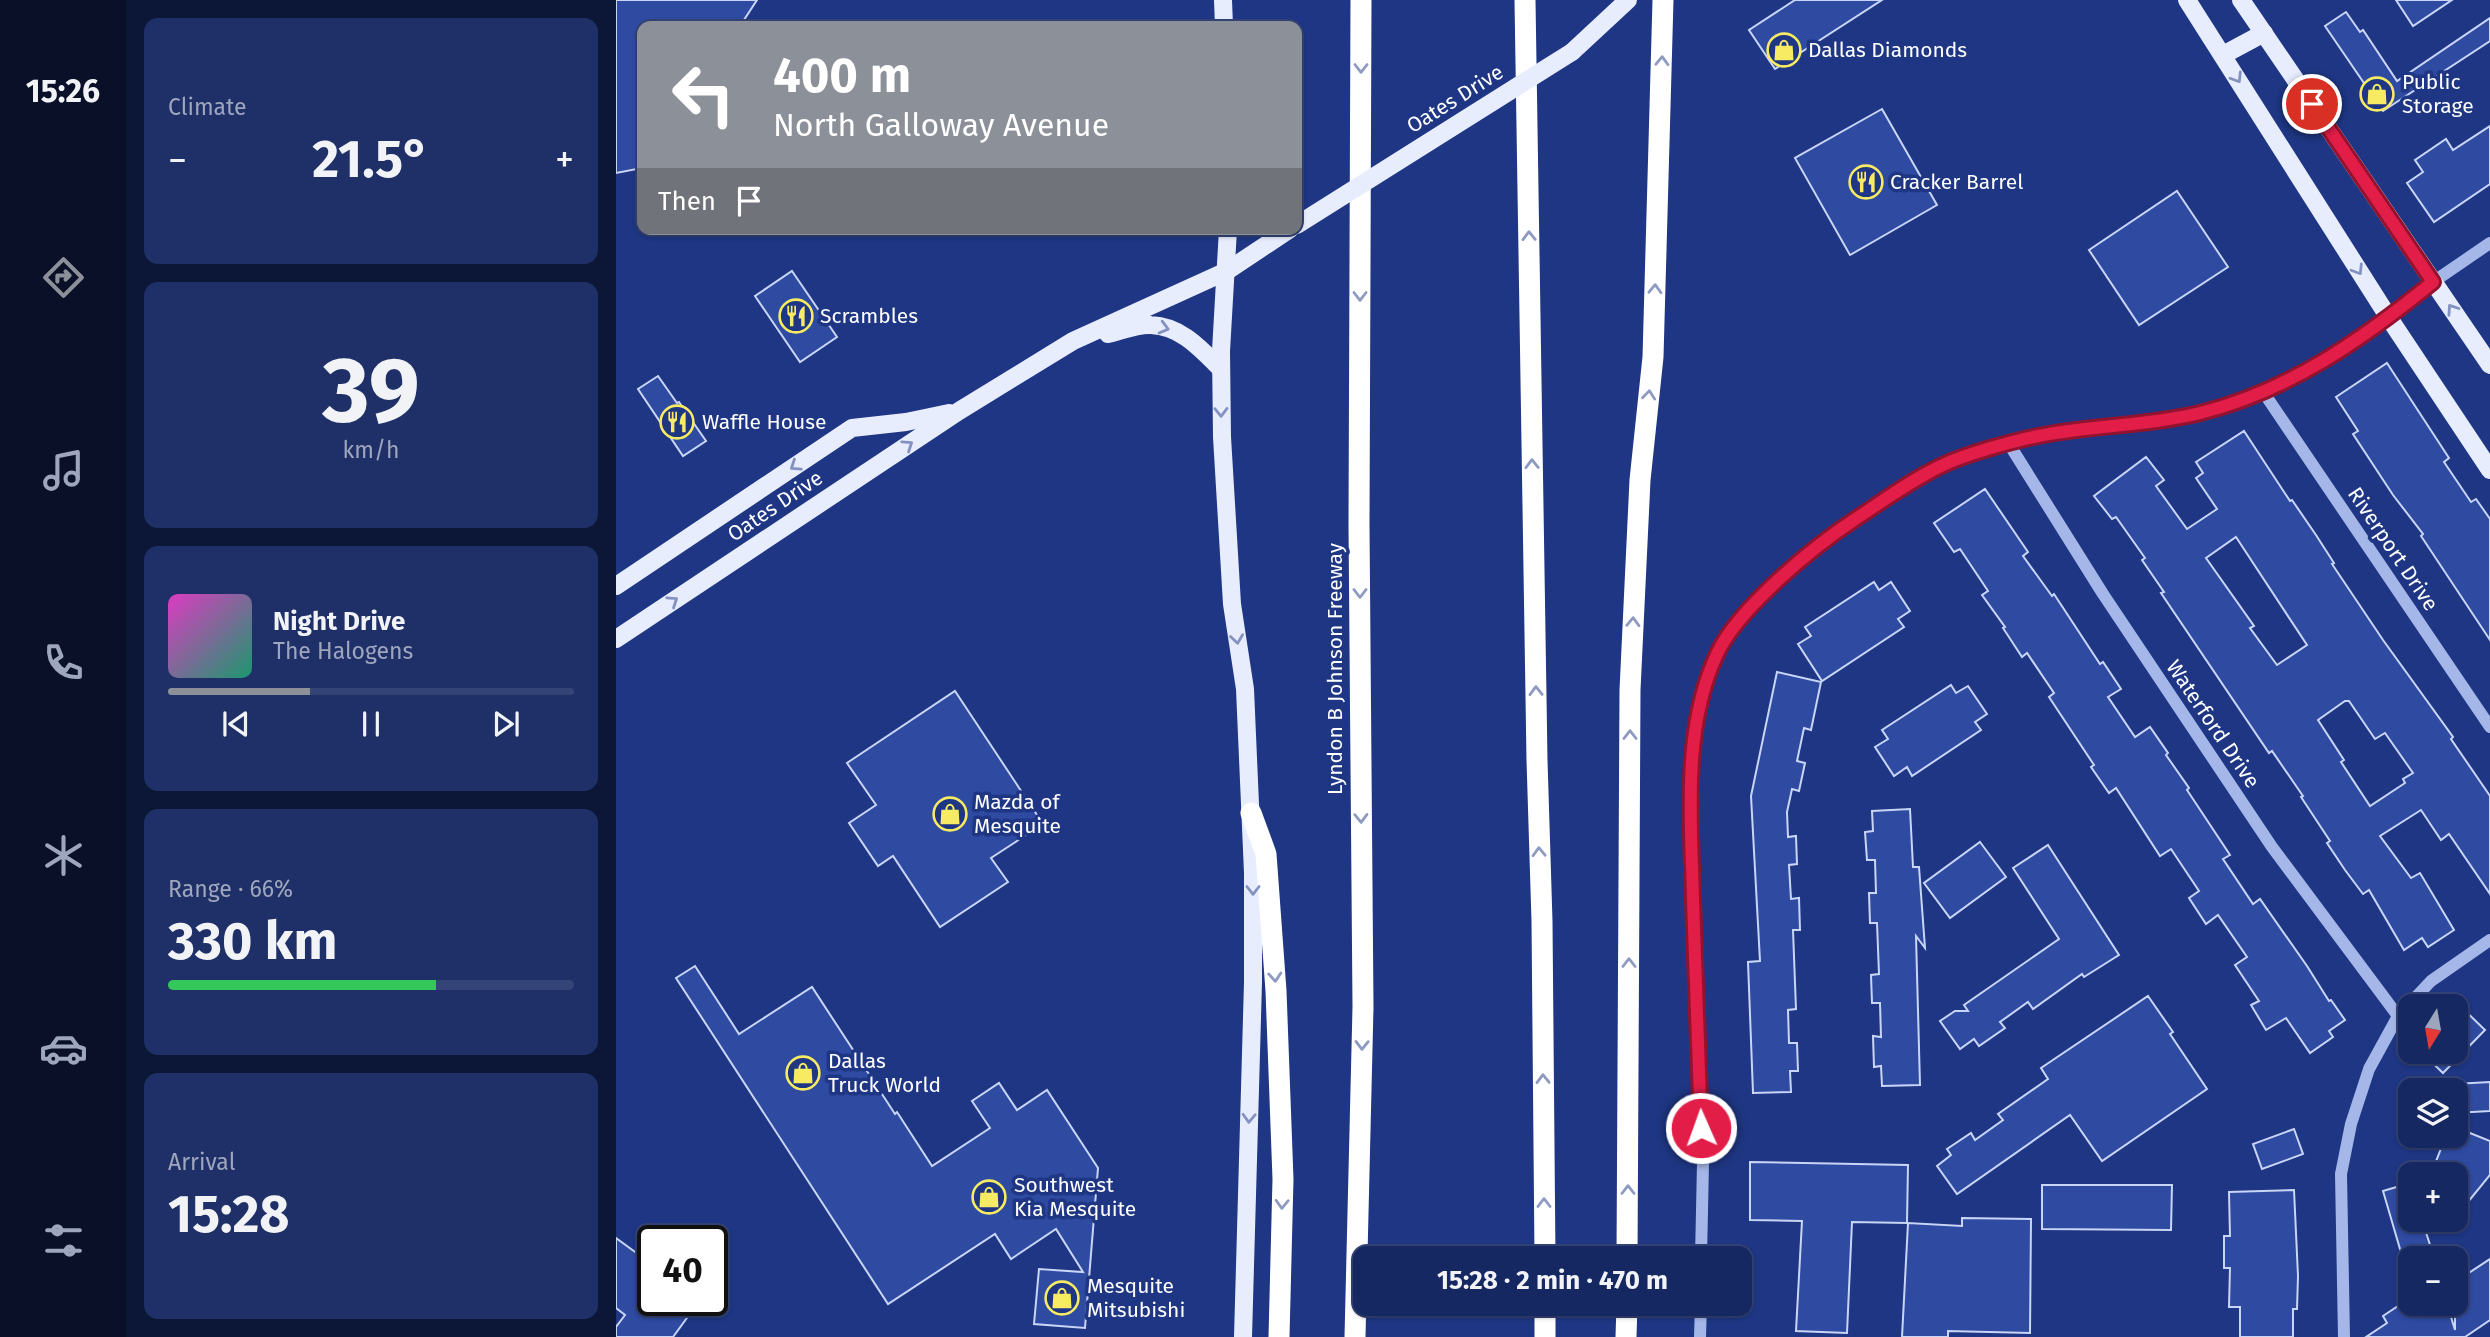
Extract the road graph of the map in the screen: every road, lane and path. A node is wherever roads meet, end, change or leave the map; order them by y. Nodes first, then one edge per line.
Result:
1 (1223, 0) edge
2 (1361, 0) edge
3 (1525, 0) edge
4 (1628, 0) edge
5 (1663, 0) edge
6 (2187, 0) edge
7 (2241, 0) edge
8 (1224, 21) edge
9 (2264, 33) junction
10 (2223, 55) junction
11 (1302, 222) edge
12 (1228, 235) edge
13 (1281, 235) edge
14 (2490, 243) edge
15 (1227, 271) junction
16 (2433, 282) junction
17 (2389, 318) junction
18 (1073, 341) junction
19 (2490, 365) edge
20 (1221, 369) junction
21 (2264, 393) junction
22 (959, 411) junction
23 (2009, 444) junction
24 (2490, 470) edge
25 (616, 586) edge
26 (616, 639) edge
27 (2490, 726) edge
28 (1251, 813) junction
29 (2490, 940) edge
30 (2419, 994) edge
31 (2398, 1016) joint
32 (1545, 1246) edge
33 (1627, 1246) edge
34 (1701, 1246) edge
35 (1545, 1316) edge
36 (1627, 1316) edge
37 (1701, 1316) edge
38 (1243, 1337) edge
39 (1279, 1337) edge
40 (1355, 1337) edge
41 (1545, 1337) edge
42 (1626, 1337) edge
43 (1700, 1337) edge
44 (2344, 1337) edge

1 - 8 main road
2 -> 40 highway, Lyndon B Johnson Freeway
32 -> 3 highway
4 - 11 main road, Oates Drive, bridge
33 -> 5 highway
6 - 10 main road
7 - 9 main road
9 - 10 main road
9 - 16 main road
10 -> 17 main road
12 - 15 main road
13 - 15 main road, Oates Drive
14 - 16 street
15 - 18 main road, Oates Drive
15 - 20 main road
16 - 17 street
19 -> 16 main road
17 - 21 street
17 - 24 main road
18 -> 20 main road
18 - 22 main road, Oates Drive
20 -> 28 main road
21 - 23 street
21 - 27 street, Riverport Drive
22 -> 25 main road, Oates Drive
26 -> 22 main road, Oates Drive
23 - 31 street, Waterford Drive
23 - 34 street
28 -> 38 main road
28 -> 39 highway
29 - 30 street
31 - 44 street
35 - 41 highway
36 - 42 highway
37 - 43 street

